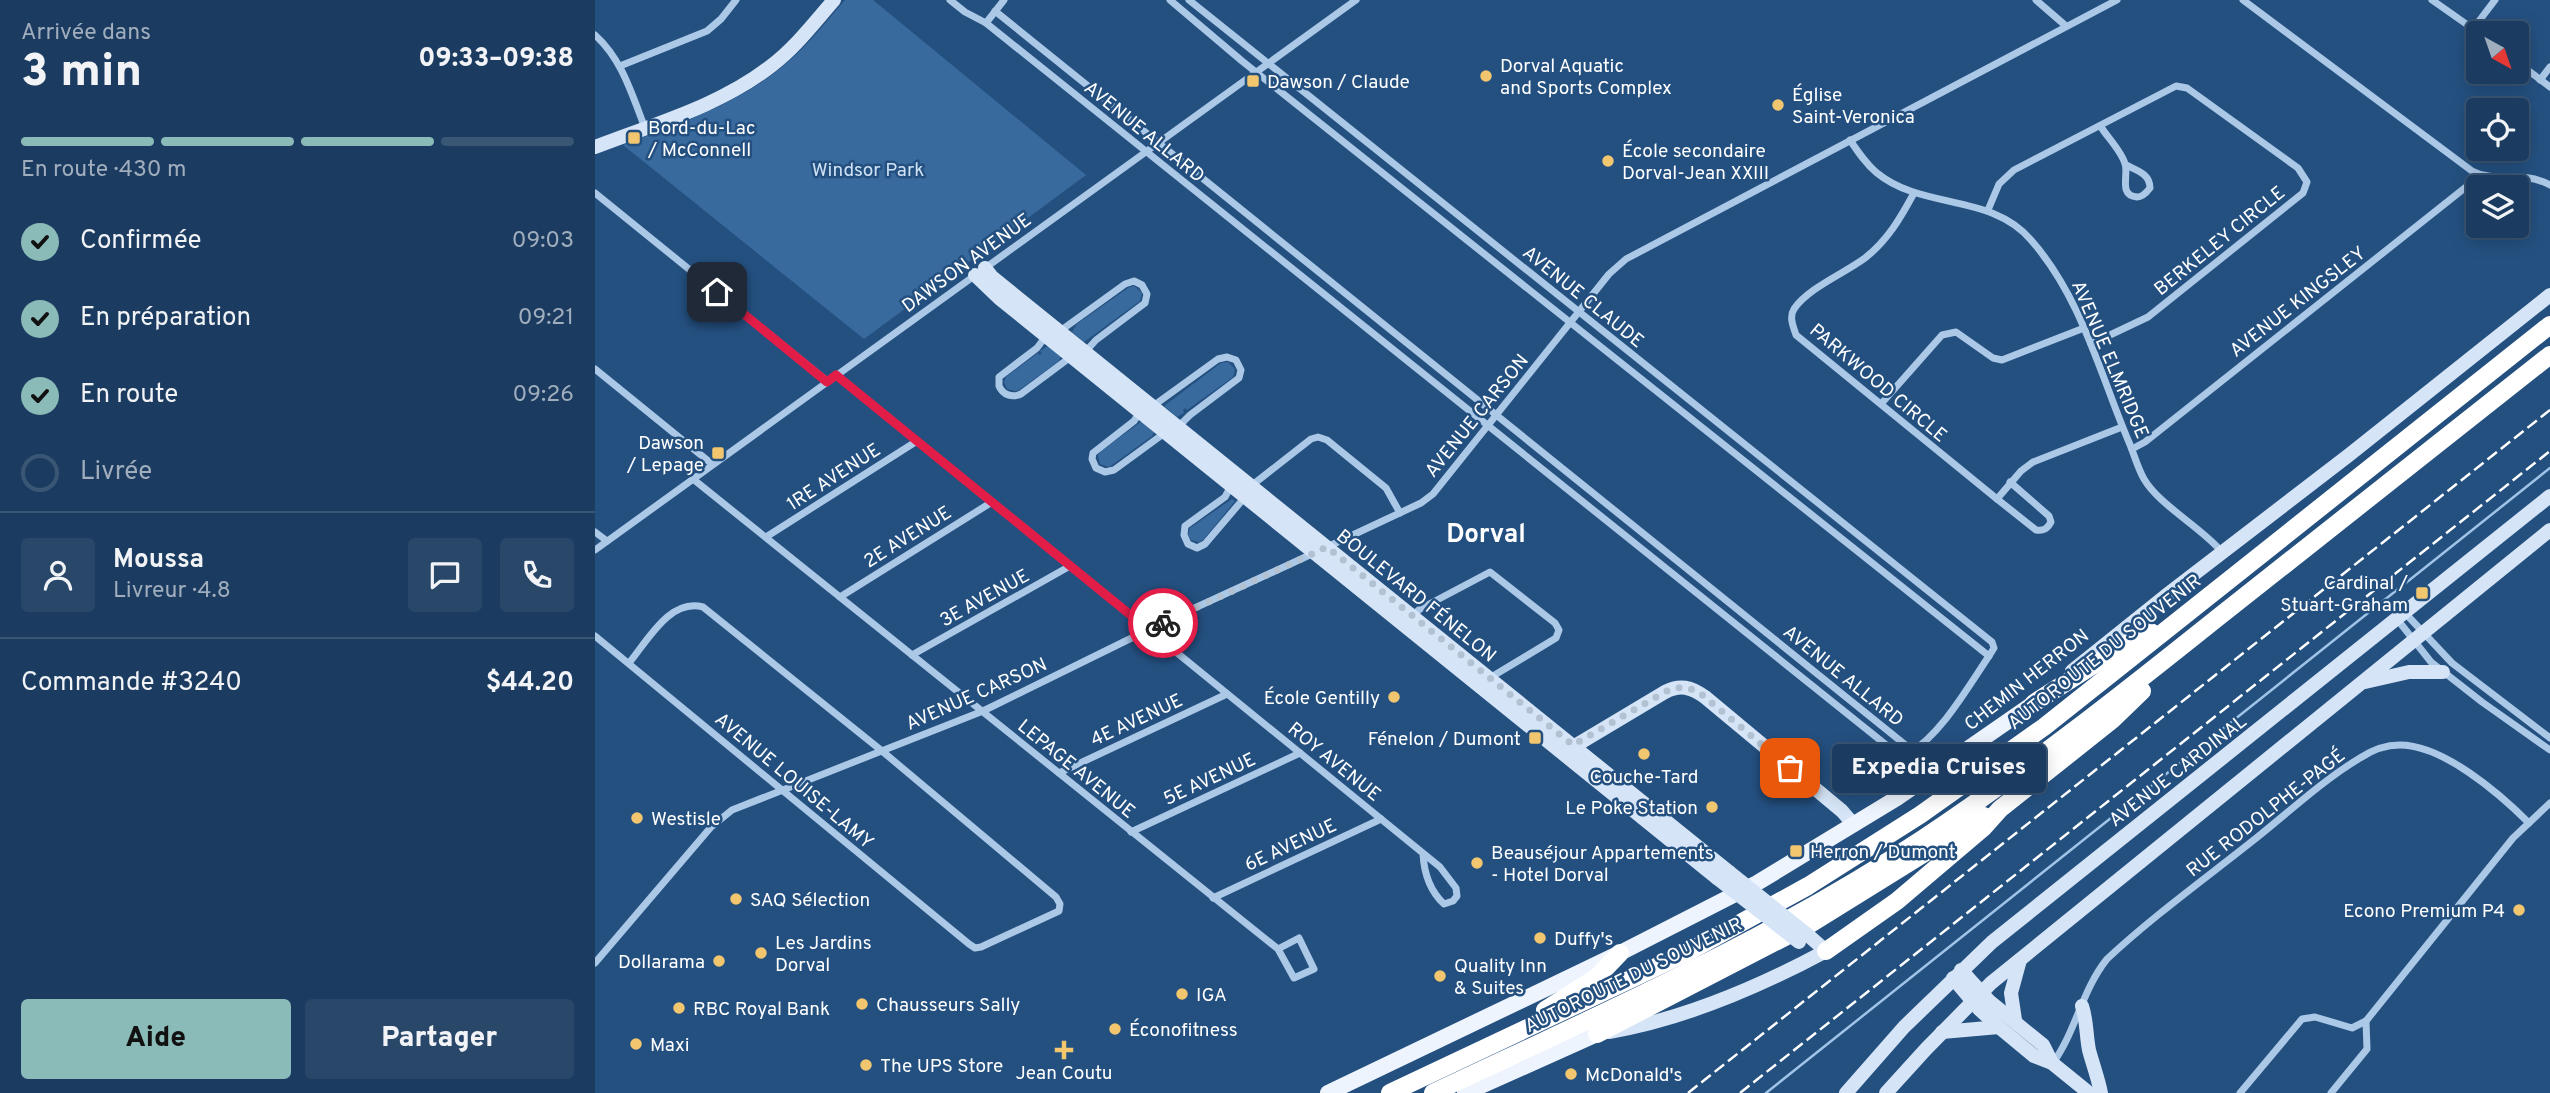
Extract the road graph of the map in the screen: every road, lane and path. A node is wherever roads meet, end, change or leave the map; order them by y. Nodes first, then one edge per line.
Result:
1 (736, 0) edge
2 (834, 0) edge
3 (950, 0) edge
4 (1004, 0) edge
5 (1170, 0) edge
6 (1189, 0) edge
7 (1356, 0) edge
8 (2036, 0) edge
9 (2117, 0) edge
10 (2243, 0) edge
11 (2432, 0) edge
12 (2495, 0) edge
13 (995, 11) junction
14 (2482, 21) edge
15 (986, 23) junction
16 (2466, 24) edge
17 (2066, 26) junction
18 (595, 35) edge
19 (1267, 64) junction
20 (620, 66) junction
21 (2550, 67) edge
22 (2529, 71) edge
23 (1257, 73) junction
24 (2540, 80) junction
25 (2550, 88) edge
26 (2101, 127) junction
27 (645, 128) junction
28 (1850, 140) junction
29 (1159, 143) junction
30 (595, 147) edge
31 (1146, 152) junction
32 (2126, 165) junction
33 (2477, 174) junction
34 (2550, 185) edge
35 (1420, 186) junction
36 (595, 193) edge
37 (1914, 193) junction
38 (1412, 196) junction
39 (1988, 210) junction
40 (980, 271) junction
41 (1327, 278) junction
42 (1318, 289) junction
43 (2550, 295) edge
44 (1579, 312) junction
45 (1570, 322) junction
46 (2550, 325) edge
47 (2084, 328) junction
48 (1053, 333) junction
49 (2091, 344) junction
50 (1079, 354) junction
51 (2550, 355) edge
52 (595, 369) edge
53 (836, 375) junction
54 (827, 382) junction
55 (1881, 404) junction
56 (1146, 409) junction
57 (1496, 416) junction
58 (1488, 425) junction
59 (2123, 427) junction
60 (1172, 429) junction
61 (1728, 431) junction
62 (917, 441) junction
63 (1720, 441) junction
64 (2132, 449) junction
65 (712, 464) junction
66 (693, 478) junction
67 (2010, 482) junction
68 (1232, 486) junction
69 (1248, 491) junction
70 (2550, 496) edge
71 (1997, 499) junction
72 (992, 502) junction
73 (1400, 513) junction
74 (1637, 528) junction
75 (2550, 530) edge
76 (595, 532) edge
77 (766, 537) junction
78 (1629, 539) junction
79 (607, 541) junction
80 (595, 550) edge
81 (1320, 550) junction
82 (2223, 552) junction
83 (1070, 566) junction
84 (840, 597) junction
85 (2185, 614) junction
86 (1412, 616) junction
87 (2401, 616) junction
88 (2211, 624) junction
89 (1149, 630) junction
90 (1767, 633) junction
91 (595, 636) edge
92 (2418, 637) junction
93 (1759, 643) junction
94 (912, 655) junction
95 (1989, 656) junction
96 (629, 663) junction
97 (2443, 672) junction
98 (1484, 681) junction
99 (2360, 684) junction
100 (1227, 694) junction
101 (2034, 702) junction
102 (983, 711) junction
103 (2550, 738) edge
104 (1569, 749) junction
105 (2550, 750) edge
106 (882, 751) junction
107 (1913, 751) junction
108 (1300, 753) junction
109 (1059, 774) junction
110 (781, 790) junction
111 (2550, 803) edge
112 (2000, 809) junction
113 (1381, 819) junction
114 (2529, 823) junction
115 (1854, 825) junction
116 (1131, 832) junction
117 (1423, 854) junction
118 (1213, 898) junction
119 (1278, 949) junction
120 (1620, 953) junction
121 (1822, 953) junction
122 (2021, 959) junction
123 (595, 963) edge
124 (1957, 974) junction
125 (1976, 996) junction
126 (2082, 1006) junction
127 (2015, 1020) junction
128 (2365, 1021) junction
129 (1999, 1027) junction
130 (1942, 1031) junction
131 (1597, 1034) junction
132 (1496, 1043) junction
133 (2052, 1063) junction
134 (1328, 1093) edge
135 (1390, 1093) edge
136 (1433, 1093) edge
137 (1465, 1093) edge
138 (1846, 1093) edge
139 (1886, 1093) edge
140 (2089, 1093) edge
141 (2101, 1093) edge
142 (2239, 1093) edge
143 (2331, 1093) edge

1 - 20 street
2 - 27 main road
3 - 15 street, AVENUE ALLARD
4 - 13 street
5 - 23 street, AVENUE CLAUDE
6 - 19 street, AVENUE CLAUDE
7 - 19 street, DAWSON AVENUE
8 - 17 street
9 - 17 street, AVENUE CARSON
10 - 33 street
11 - 16 street
12 - 14 street
13 - 15 street
13 - 29 street, AVENUE ALLARD
15 - 31 street, AVENUE ALLARD
17 - 28 street, AVENUE CARSON
18 - 20 street
19 - 23 street, DAWSON AVENUE
19 - 35 street, AVENUE CLAUDE
20 - 27 street
21 - 24 street
22 - 24 street
23 - 29 street, DAWSON AVENUE
23 - 38 street, AVENUE CLAUDE
24 - 25 street
26 - 32 street
26 - 39 street, BERKELEY CIRCLE
26 - 49 street, BERKELEY CIRCLE
27 - 30 main road
28 - 37 street, AVENUE ELMRIDGE
28 - 44 street, AVENUE CARSON
29 - 31 street, DAWSON AVENUE
29 - 41 street, AVENUE ALLARD
31 - 40 street, DAWSON AVENUE
31 - 42 street, AVENUE ALLARD
32 - 32 street
33 - 34 street
33 - 64 street, AVENUE KINGSLEY
35 - 38 street
35 - 44 street, AVENUE CLAUDE
36 - 54 street
37 - 39 street, AVENUE ELMRIDGE
37 - 55 street, PARKWOOD CIRCLE
38 - 45 street, AVENUE CLAUDE
39 - 47 street, AVENUE ELMRIDGE
40 - 48 main road, BOULEVARD FÉNELON
40 - 53 street, DAWSON AVENUE
41 - 42 street
41 - 57 street, AVENUE ALLARD
42 - 58 street, AVENUE ALLARD
43 - 82 main road, CHEMIN HERRON
44 - 45 street, AVENUE CARSON
44 - 61 street, AVENUE CLAUDE
45 - 57 street, AVENUE CARSON
45 - 63 street, AVENUE CLAUDE
46 - 85 highway, AUTOROUTE DU SOUVENIR
47 - 49 street, AVENUE ELMRIDGE
47 - 55 street
48 - 50 main road, BOULEVARD FÉNELON
48 - 50 street
48 - 50 street
49 - 59 street, AVENUE ELMRIDGE
50 - 56 main road, BOULEVARD FÉNELON
51 - 88 highway, AUTOROUTE DU SOUVENIR
52 - 65 street
53 - 54 street, DAWSON AVENUE
53 - 62 street, ROY AVENUE
54 - 65 street, DAWSON AVENUE
55 - 71 street, PARKWOOD CIRCLE
56 - 60 main road, BOULEVARD FÉNELON
56 - 60 street
56 - 60 street
57 - 58 street, AVENUE CARSON
57 - 74 street, AVENUE ALLARD
58 - 73 street, AVENUE CARSON
58 - 78 street, AVENUE ALLARD
59 - 64 street, AVENUE ELMRIDGE
59 - 67 street
60 - 68 main road, BOULEVARD FÉNELON
60 - 69 main road, BOULEVARD FÉNELON
61 - 63 street
61 - 95 street, AVENUE CLAUDE
62 - 72 street, ROY AVENUE
62 - 77 street, 1RE AVENUE
63 - 95 street, AVENUE CLAUDE
64 - 82 street, AVENUE ELMRIDGE
65 - 66 street, DAWSON AVENUE
66 - 77 street, LEPAGE AVENUE
66 - 79 street, DAWSON AVENUE
67 - 71 street
67 - 71 street, PARKWOOD CIRCLE
68 - 69 main road, BOULEVARD FÉNELON
68 - 69 street
69 - 73 street
69 - 81 main road, BOULEVARD FÉNELON
70 - 87 main road, AVENUE CARDINAL
72 - 83 street, ROY AVENUE
72 - 84 street, 2E AVENUE
73 - 81 street, AVENUE CARSON
74 - 78 street
74 - 90 street, AVENUE ALLARD
75 - 92 main road
76 - 79 street
77 - 84 street, LEPAGE AVENUE
78 - 93 street, AVENUE ALLARD
79 - 80 street, DAWSON AVENUE
81 - 86 main road, BOULEVARD FÉNELON
81 - 89 street, AVENUE CARSON
81 - 98 main road, BOULEVARD FÉNELON
82 - 101 main road, CHEMIN HERRON
83 - 89 street, ROY AVENUE
83 - 94 street, 3E AVENUE
84 - 94 street, LEPAGE AVENUE
85 - 101 highway
85 - 132 highway, AUTOROUTE DU SOUVENIR
86 - 98 main road, BOULEVARD FÉNELON
86 - 98 street
87 - 92 street
87 - 124 main road, AVENUE CARDINAL
88 - 112 highway
88 - 136 highway, AUTOROUTE DU SOUVENIR
89 - 100 street, ROY AVENUE
89 - 102 street, AVENUE CARSON
90 - 93 street
90 - 107 street, AVENUE ALLARD
91 - 96 street, AVENUE LOUISE-LAMY
92 - 97 street
92 - 99 main road
92 - 103 street
93 - 107 street, AVENUE ALLARD
94 - 102 street, LEPAGE AVENUE
95 - 107 street
96 - 106 street
96 - 110 street, AVENUE LOUISE-LAMY
97 - 99 main road
97 - 105 street
98 - 104 main road, BOULEVARD FÉNELON
99 - 122 main road
100 - 108 street, ROY AVENUE
100 - 109 street, 4E AVENUE
101 - 115 main road, CHEMIN HERRON
102 - 106 street, AVENUE CARSON
102 - 109 street, LEPAGE AVENUE
104 - 115 main road
104 - 121 main road, BOULEVARD FÉNELON, bridge
106 - 110 street, AVENUE CARSON
106 - 110 street, AVENUE LOUISE-LAMY
108 - 113 street, ROY AVENUE
108 - 116 street, 5E AVENUE
109 - 116 street, LEPAGE AVENUE
110 - 123 street, AVENUE CARSON
111 - 114 street
112 - 121 highway
112 - 131 highway
113 - 117 street, ROY AVENUE
113 - 118 street, 6E AVENUE
114 - 126 street, RUE RODOLPHE-PAGÉ
114 - 128 street
115 - 120 main road, CHEMIN HERRON
116 - 118 street, LEPAGE AVENUE
117 - 117 street, ROY AVENUE
118 - 119 street, LEPAGE AVENUE
119 - 119 street, LEPAGE AVENUE
120 - 132 highway
120 - 134 main road, CHEMIN HERRON
121 - 131 main road
122 - 125 main road
122 - 127 main road
124 - 125 main road
124 - 138 main road, AVENUE CARDINAL
125 - 127 main road
125 - 129 main road
125 - 130 main road
126 - 133 street, RUE RODOLPHE-PAGÉ
126 - 141 main road
127 - 133 main road
128 - 142 street
128 - 143 street
129 - 130 main road
129 - 133 main road
130 - 139 main road
131 - 137 main road
132 - 135 highway, AUTOROUTE DU SOUVENIR
133 - 140 main road

